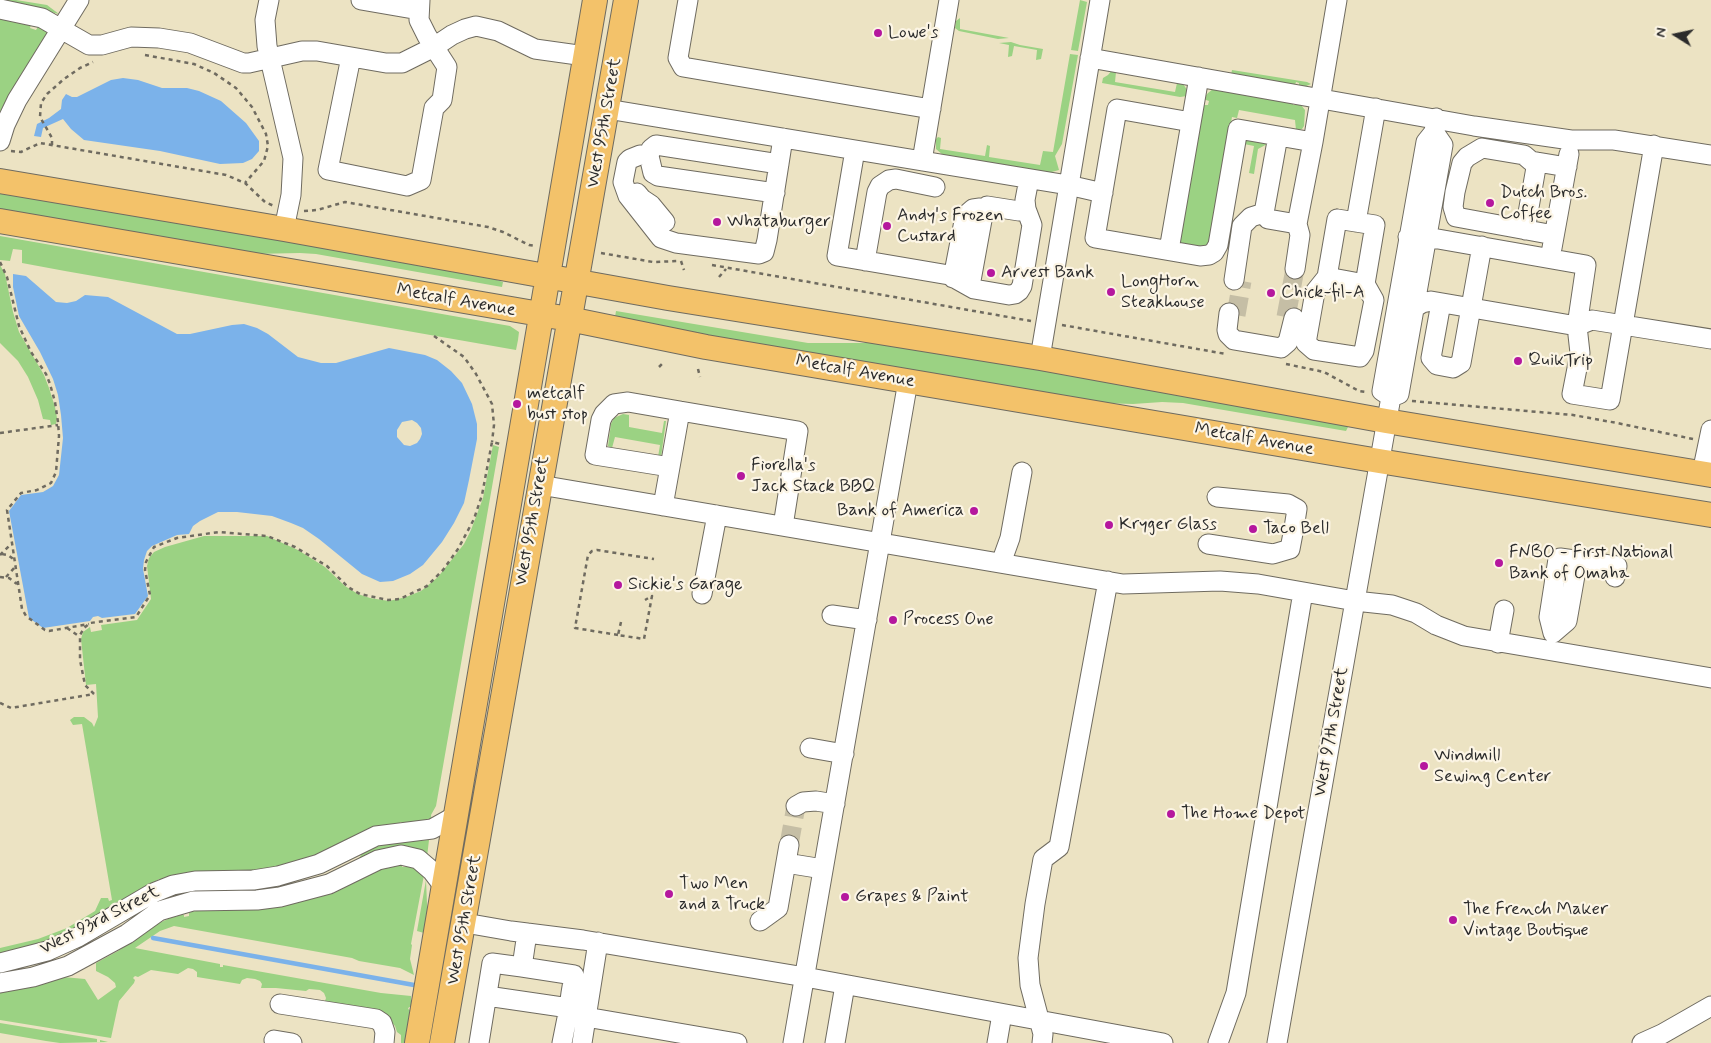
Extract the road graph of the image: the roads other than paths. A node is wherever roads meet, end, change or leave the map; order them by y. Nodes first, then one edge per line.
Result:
1 (80, 0) edge
2 (269, 0) edge
3 (361, 0) edge
4 (595, 0) edge
5 (612, 0) edge
6 (626, 0) edge
7 (688, 0) edge
8 (949, 0) edge
9 (1100, 0) edge
10 (1336, 0) edge
11 (420, 5) edge
12 (0, 9) edge
13 (61, 29) junction
14 (620, 38) junction
15 (434, 47) junction
16 (585, 56) junction
17 (351, 57) junction
18 (1090, 58) junction
19 (270, 59) junction
20 (1199, 77) junction
21 (1320, 98) junction
22 (1376, 108) junction
23 (607, 109) junction
24 (931, 109) junction
25 (1191, 122) junction
26 (706, 125) junction
27 (1435, 125) junction
28 (1278, 136) junction
29 (783, 138) junction
30 (1571, 140) junction
31 (1313, 142) junction
32 (1654, 145) junction
33 (4, 146) edge
34 (855, 150) junction
35 (702, 152) junction
36 (645, 155) junction
37 (1711, 155) edge
38 (1534, 161) junction
39 (922, 162) junction
40 (779, 164) junction
41 (1566, 167) junction
42 (1029, 179) junction
43 (0, 181) edge
44 (1068, 185) junction
45 (935, 187) dead end
46 (774, 193) junction
47 (1103, 193) junction
48 (1026, 209) junction
49 (1264, 212) junction
50 (286, 219) junction
51 (0, 221) edge
52 (1356, 222) junction
53 (1297, 224) junction
54 (1525, 230) junction
55 (1554, 235) junction
56 (1417, 238) junction
57 (1482, 246) junction
58 (1169, 250) junction
59 (1550, 259) junction
60 (865, 261) junction
61 (1298, 269) tunnel mouth
62 (548, 277) junction
63 (1327, 277) junction
64 (1238, 280) tunnel mouth
65 (576, 282) junction
66 (961, 282) junction
67 (1365, 284) junction
68 (1441, 303) junction
69 (1414, 308) junction
70 (1471, 308) junction
71 (1232, 314) tunnel mouth
72 (542, 315) junction
73 (1290, 317) tunnel mouth
74 (570, 319) junction
75 (1624, 325) junction
76 (1577, 326) junction
77 (1711, 339) edge
78 (1040, 358) junction
79 (908, 381) junction
80 (1391, 397) junction
81 (680, 411) junction
82 (1386, 421) junction
83 (1704, 435) edge
84 (1379, 461) junction
85 (670, 467) junction
86 (1022, 472) dead end
87 (1706, 474) edge
88 (540, 485) junction
89 (1217, 497) dead end
90 (663, 506) junction
91 (716, 515) junction
92 (1711, 516) edge
93 (782, 526) junction
94 (880, 542) junction
95 (1208, 544) dead end
96 (1001, 563) junction
97 (1615, 577) dead end
98 (1108, 581) junction
99 (1303, 592) junction
100 (702, 594) dead end
101 (1354, 601) junction
102 (1504, 610) dead end
103 (832, 615) dead end
104 (867, 620) junction
105 (1498, 643) junction
106 (1549, 652) junction
107 (1711, 678) edge
108 (810, 748) dead end
109 (844, 754) junction
110 (835, 804) junction
111 (796, 806) dead end
112 (457, 815) junction
113 (331, 858) junction
114 (824, 869) junction
115 (340, 878) junction
116 (445, 888) junction
117 (760, 921) dead end
118 (465, 923) junction
119 (527, 933) junction
120 (598, 942) junction
121 (0, 963) edge
122 (522, 967) junction
123 (805, 977) junction
124 (0, 983) edge
125 (845, 985) junction
126 (486, 996) junction
127 (589, 996) junction
128 (570, 1001) junction
129 (280, 1004) dead end
130 (1711, 1006) edge
131 (1002, 1014) junction
132 (586, 1017) junction
133 (1040, 1022) junction
134 (384, 1043) edge
135 (418, 1043) edge
136 (442, 1043) edge
137 (479, 1043) edge
138 (562, 1043) edge
139 (582, 1043) edge
140 (737, 1043) edge
141 (793, 1043) edge
142 (835, 1043) edge
143 (997, 1043) edge
144 (1042, 1043) edge
145 (1163, 1043) edge
146 (1218, 1043) edge
147 (1277, 1043) edge
148 (1642, 1043) edge

1 - 13 street
2 - 19 street
3 - 11 street
4 - 16 main road, West 95th Street
5 - 14 main road
6 - 14 main road, West 95th Street
7 - 24 street
8 - 24 street
9 - 18 street
10 - 21 street
11 - 15 street
12 - 13 street
13 - 19 street
13 - 33 street
14 - 23 main road, West 95th Street
15 - 16 street
15 - 17 street
15 - 17 street
16 - 62 main road, West 95th Street
17 - 19 street
18 - 20 street
18 - 44 street
19 - 50 street
20 - 21 street
20 - 25 street
21 - 22 street
21 - 31 street
22 - 27 street
22 - 52 street
23 - 26 street
23 - 65 main road, West 95th Street
24 - 39 street
25 - 47 street
25 - 58 street
26 - 29 street
26 - 35 street
27 - 30 street
27 - 56 street
28 - 31 street
28 - 49 street
28 - 58 street
29 - 34 street
29 - 40 street
30 - 32 street
30 - 41 street
31 - 53 street
32 - 37 street
32 - 75 street
34 - 39 street
34 - 60 street
35 - 36 street
35 - 40 street
36 - 46 street
36 - 46 street
38 - 41 street
38 - 54 street
38 - 54 street
39 - 42 street
40 - 46 street
41 - 55 street
42 - 44 street
42 - 48 street
43 - 50 main road
44 - 47 street
44 - 78 street
45 - 60 street
47 - 58 street
48 - 66 street
48 - 66 street
49 - 53 street
49 - 64 street
50 - 62 main road
51 - 72 main road, Metcalf Avenue
52 - 63 street
52 - 67 street
53 - 61 street
54 - 55 street
55 - 59 street
56 - 57 street
56 - 69 street
56 - 80 street
57 - 59 street
57 - 70 street
59 - 76 street
60 - 66 street
62 - 65 main road
62 - 72 main road, West 95th Street
63 - 67 street
63 - 67 street
65 - 74 main road, West 95th Street
65 - 78 main road
68 - 69 street
68 - 70 street
68 - 70 street
69 - 80 street
70 - 76 street
71 - 73 street
72 - 74 main road, Metcalf Avenue
72 - 112 main road, West 95th Street
74 - 79 main road, Metcalf Avenue
74 - 88 main road, West 95th Street
75 - 76 street
75 - 76 street
75 - 77 street
78 - 82 main road
79 - 84 main road, Metcalf Avenue
79 - 94 street
80 - 82 street, West 97th Street
81 - 85 street
81 - 85 street
81 - 93 street
82 - 84 street, West 97th Street
82 - 87 main road
83 - 87 street
84 - 92 main road, Metcalf Avenue
84 - 101 street, West 97th Street
85 - 90 street
86 - 96 street
88 - 90 street
88 - 118 main road, West 95th Street
89 - 95 street
90 - 91 street
91 - 93 street
91 - 100 street
93 - 94 street
94 - 96 street
94 - 104 street
96 - 98 street
97 - 106 street
98 - 99 street
98 - 133 street
99 - 101 street
99 - 146 street
101 - 105 street
101 - 147 street, West 97th Street
102 - 105 street
103 - 104 street
104 - 109 street
105 - 106 street
106 - 107 street
108 - 109 street
109 - 110 street
110 - 111 street
110 - 114 street
112 - 113 street, West 93rd Street
112 - 116 main road, West 95th Street
113 - 115 street
113 - 121 street, West 93rd Street
114 - 117 street
114 - 123 street
115 - 116 street, West 93rd Street
115 - 124 street, West 93rd Street
116 - 135 main road, West 95th Street
118 - 119 street
118 - 136 main road, West 95th Street
119 - 120 street
119 - 122 street
120 - 123 street
120 - 127 street
122 - 126 street
122 - 128 street
123 - 125 street
123 - 141 street
125 - 131 street
125 - 142 street
126 - 128 street
126 - 137 street
127 - 128 street
127 - 132 street
128 - 138 street
129 - 134 street
130 - 148 street
131 - 133 street
131 - 143 street
132 - 139 street
132 - 140 street
133 - 144 street
133 - 145 street

